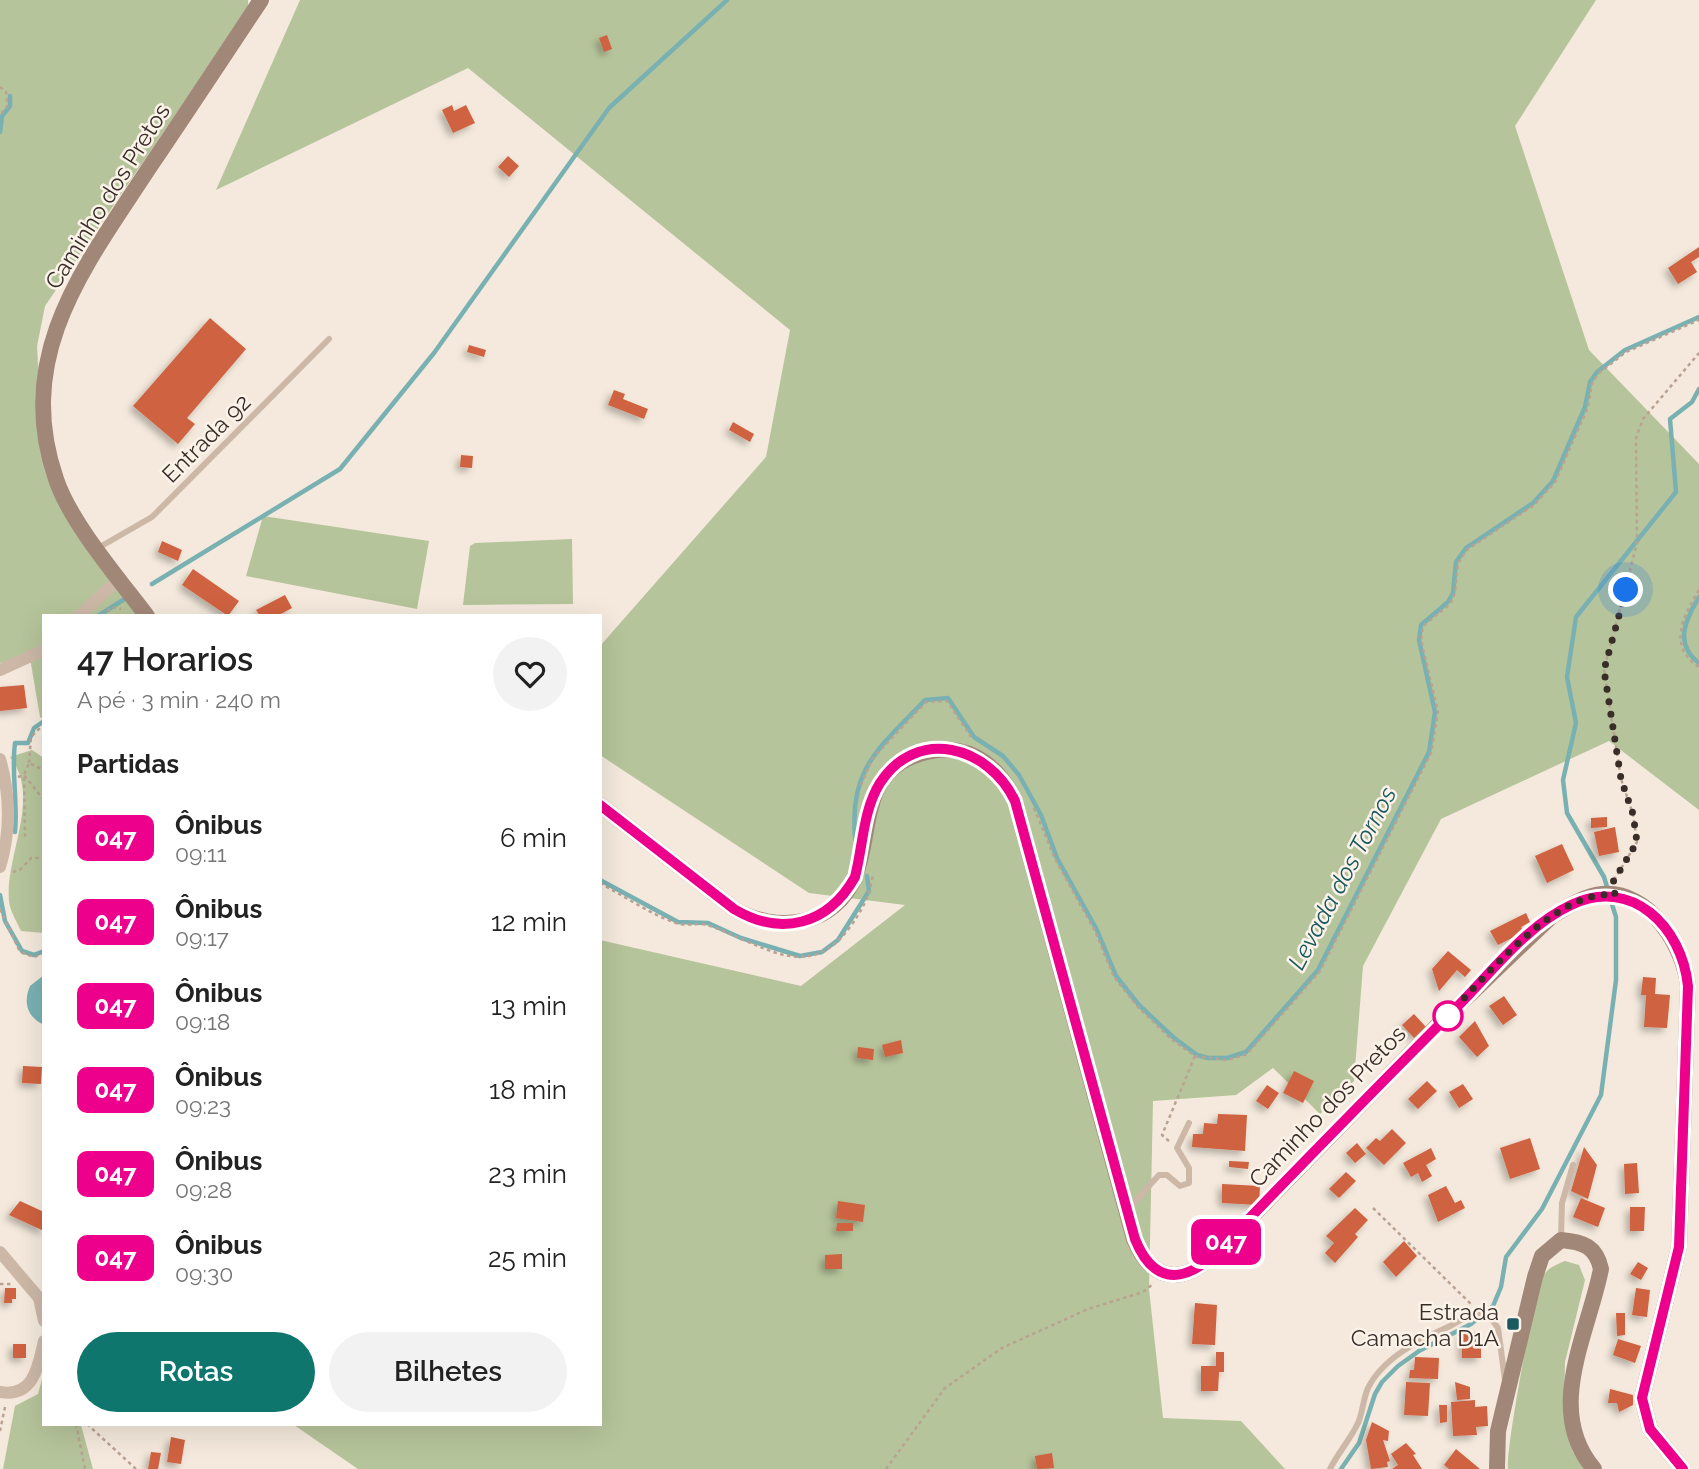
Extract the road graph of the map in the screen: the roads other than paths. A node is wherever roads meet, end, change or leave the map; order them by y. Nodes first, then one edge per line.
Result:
1 (261, 0) edge
2 (329, 339) dead end
3 (97, 549) junction
4 (120, 578) junction
5 (144, 612) edge
6 (81, 614) edge
7 (42, 651) edge
8 (0, 670) edge
9 (0, 759) edge
10 (602, 807) edge
11 (5, 870) edge
12 (1189, 1123) dead end
13 (1573, 1164) dead end
14 (1127, 1210) junction
15 (1561, 1240) junction
16 (0, 1252) edge
17 (42, 1312) edge
18 (42, 1348) edge
19 (4, 1392) edge
20 (1508, 1392) junction
21 (1330, 1469) edge
22 (1497, 1469) edge
23 (1594, 1469) edge
24 (1683, 1469) edge

1 - 3 main road, Caminho dos Pretos
2 - 3 lane, Entrada 92
3 - 4 main road, Caminho dos Pretos
4 - 5 main road, Caminho dos Pretos
4 - 6 street
7 - 8 street
9 - 11 street
10 - 14 main road
12 - 14 lane
13 - 15 lane
14 - 24 main road, Caminho dos Pretos
15 - 20 main road
15 - 23 main road
16 - 17 street
18 - 19 street
20 - 21 lane
20 - 22 main road

